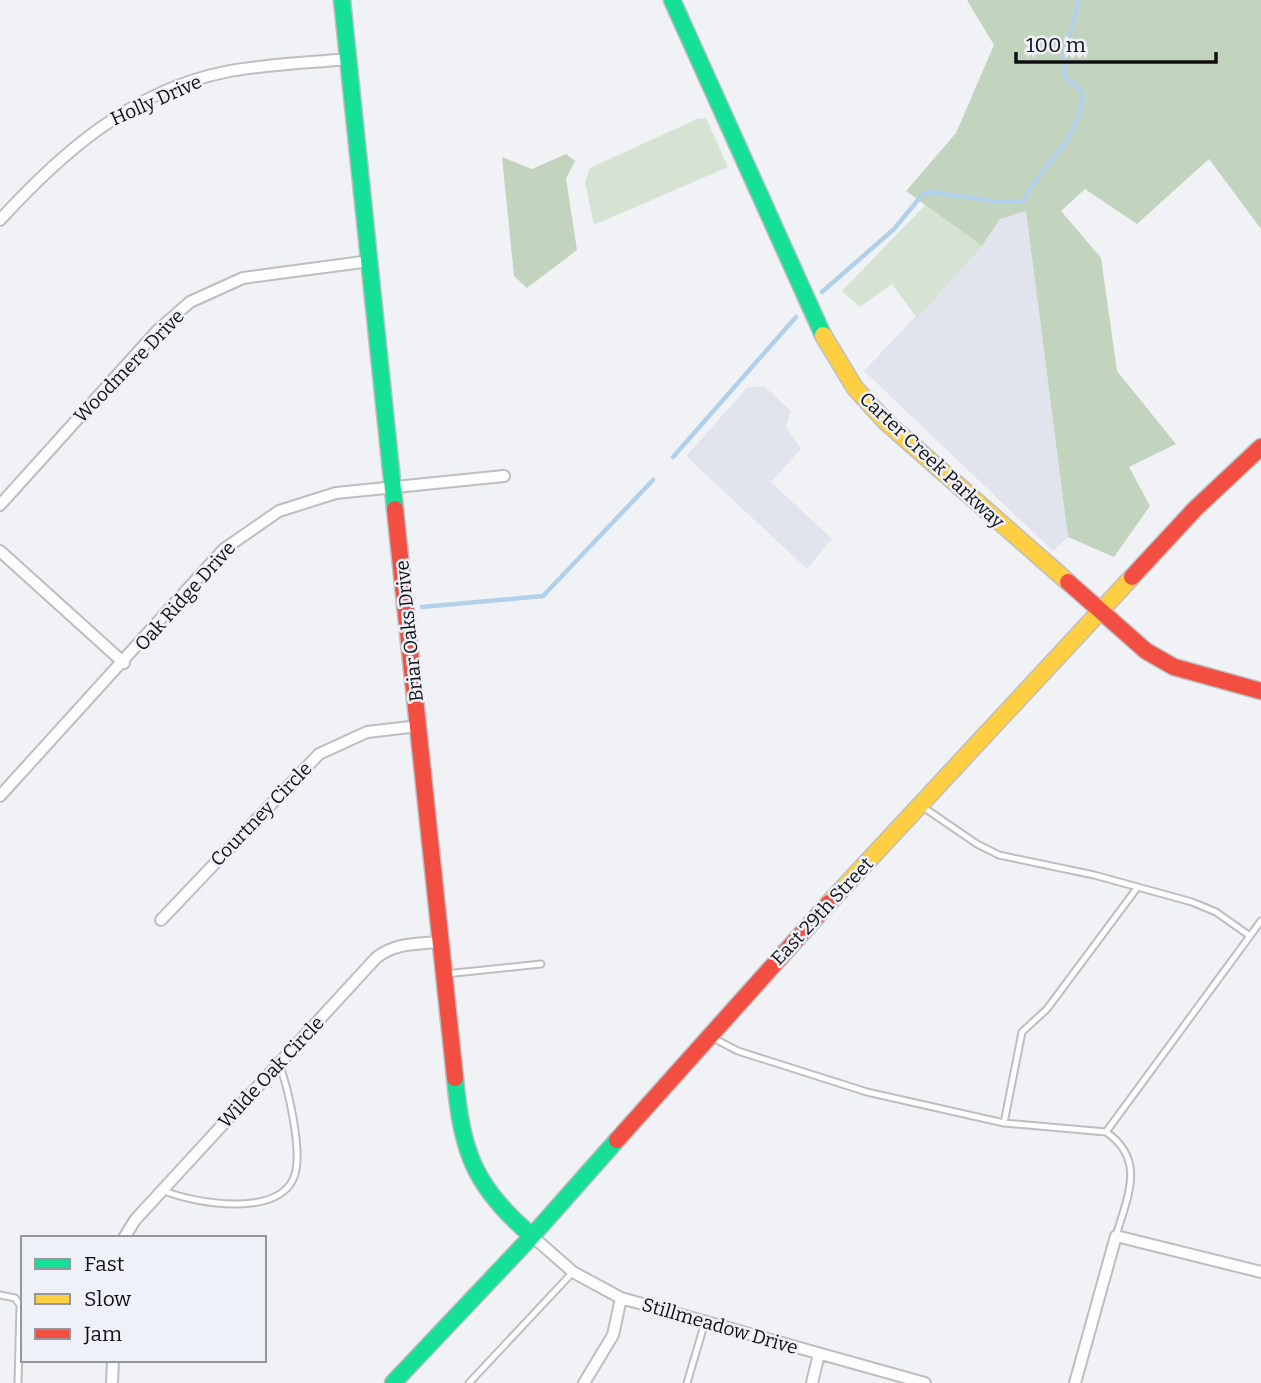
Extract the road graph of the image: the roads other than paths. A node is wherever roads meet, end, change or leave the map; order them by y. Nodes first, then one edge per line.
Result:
1 (342, 0) edge
2 (672, 0) edge
3 (348, 59) junction
4 (0, 220) edge
5 (370, 261) junction
6 (1261, 447) edge
7 (504, 476) dead end
8 (394, 489) junction
9 (0, 505) edge
10 (0, 551) edge
11 (1100, 613) junction
12 (124, 663) junction
13 (1261, 691) edge
14 (419, 726) junction
15 (0, 796) edge
16 (921, 805) junction
17 (1137, 888) junction
18 (161, 920) dead end
19 (1261, 922) edge
20 (1250, 936) junction
21 (439, 942) junction
22 (541, 964) dead end
23 (442, 974) junction
24 (709, 1036) junction
25 (279, 1063) junction
26 (1004, 1123) junction
27 (1106, 1132) junction
28 (162, 1190) junction
29 (125, 1236) edge
30 (531, 1236) junction
31 (1116, 1236) junction
32 (573, 1272) junction
33 (1261, 1272) edge
34 (0, 1296) edge
35 (621, 1298) junction
36 (705, 1321) junction
37 (819, 1354) junction
38 (113, 1362) edge
39 (18, 1383) edge
40 (112, 1383) edge
41 (393, 1383) edge
42 (469, 1383) edge
43 (584, 1383) edge
44 (687, 1383) edge
45 (812, 1383) edge
46 (925, 1383) edge
47 (1075, 1383) edge

1 - 3 street, Briar Oaks Drive
2 - 11 street, Carter Creek Parkway
3 - 4 street, Holly Drive
3 - 5 street, Briar Oaks Drive
5 - 8 street, Briar Oaks Drive
5 - 9 street, Woodmere Drive
6 - 11 street, East 29th Street
7 - 8 street, Oak Ridge Drive
8 - 12 street, Oak Ridge Drive
8 - 14 street, Briar Oaks Drive
10 - 12 street
11 - 13 street, Carter Creek Parkway
11 - 16 street, East 29th Street
12 - 15 street, Oak Ridge Drive
14 - 18 street, Courtney Circle
14 - 21 street, Briar Oaks Drive
16 - 17 lane
16 - 24 street, East 29th Street
17 - 20 lane
17 - 26 lane
19 - 20 lane
20 - 27 lane
21 - 23 street, Briar Oaks Drive
21 - 25 street, Wilde Oak Circle
22 - 23 lane
23 - 30 street, Briar Oaks Drive
24 - 26 lane
24 - 30 street, East 29th Street
25 - 28 street, Wilde Oak Circle
25 - 28 lane
26 - 27 lane
27 - 31 lane
28 - 29 street, Wilde Oak Circle
30 - 32 street, Stillmeadow Drive
30 - 41 street, East 29th Street
31 - 33 street
31 - 47 street
32 - 35 street, Stillmeadow Drive
32 - 42 lane
34 - 39 lane
35 - 36 street, Stillmeadow Drive
35 - 43 street
36 - 37 street, Stillmeadow Drive
36 - 44 lane
37 - 45 street
37 - 46 street, Stillmeadow Drive
38 - 40 street

